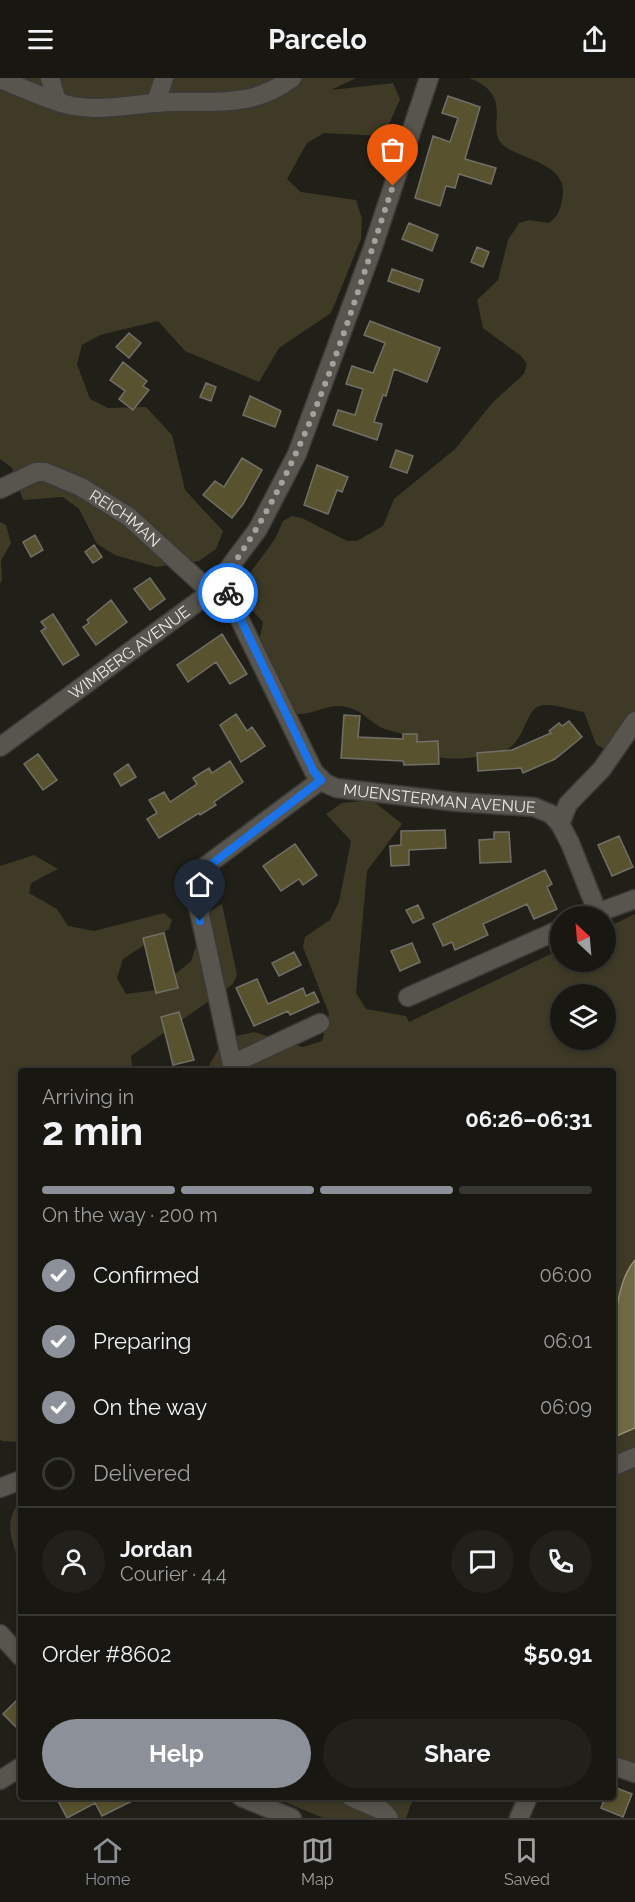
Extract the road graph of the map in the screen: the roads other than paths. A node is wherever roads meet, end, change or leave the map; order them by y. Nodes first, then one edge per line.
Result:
1 (50, 78) edge
2 (164, 78) edge
3 (292, 78) edge
4 (429, 78) edge
5 (0, 79) edge
6 (57, 101) junction
7 (156, 102) junction
8 (0, 489) edge
9 (216, 587) junction
10 (635, 721) edge
11 (0, 747) edge
12 (321, 780) junction
13 (560, 824) junction
14 (635, 899) edge
15 (592, 906) edge
16 (616, 907) edge
17 (550, 934) edge
18 (408, 997) dead end
19 (321, 1023) dead end
20 (635, 1458) edge
21 (616, 1465) edge
22 (18, 1481) edge
23 (0, 1488) edge
24 (0, 1634) edge
25 (18, 1654) edge
26 (616, 1767) edge
27 (18, 1769) edge
28 (635, 1773) edge
29 (0, 1780) edge
30 (358, 1800) edge
31 (527, 1800) edge
32 (261, 1801) edge
33 (292, 1818) edge
34 (389, 1818) edge
35 (519, 1818) edge

1 - 6 street
2 - 7 street
3 - 7 street
4 - 9 street, WIMBERG AVENUE
5 - 6 street
6 - 7 street
8 - 9 street, REICHMAN
9 - 11 street, WIMBERG AVENUE
9 - 12 street, REICHMAN
10 - 13 street
12 - 13 street, MUENSTERMAN AVENUE
12 - 19 street, MUENSTERMAN AVENUE
13 - 15 street
14 - 16 street
17 - 18 street
20 - 21 street
22 - 23 street
24 - 25 street
26 - 28 street
27 - 29 street
30 - 34 street
31 - 35 street
32 - 33 street

